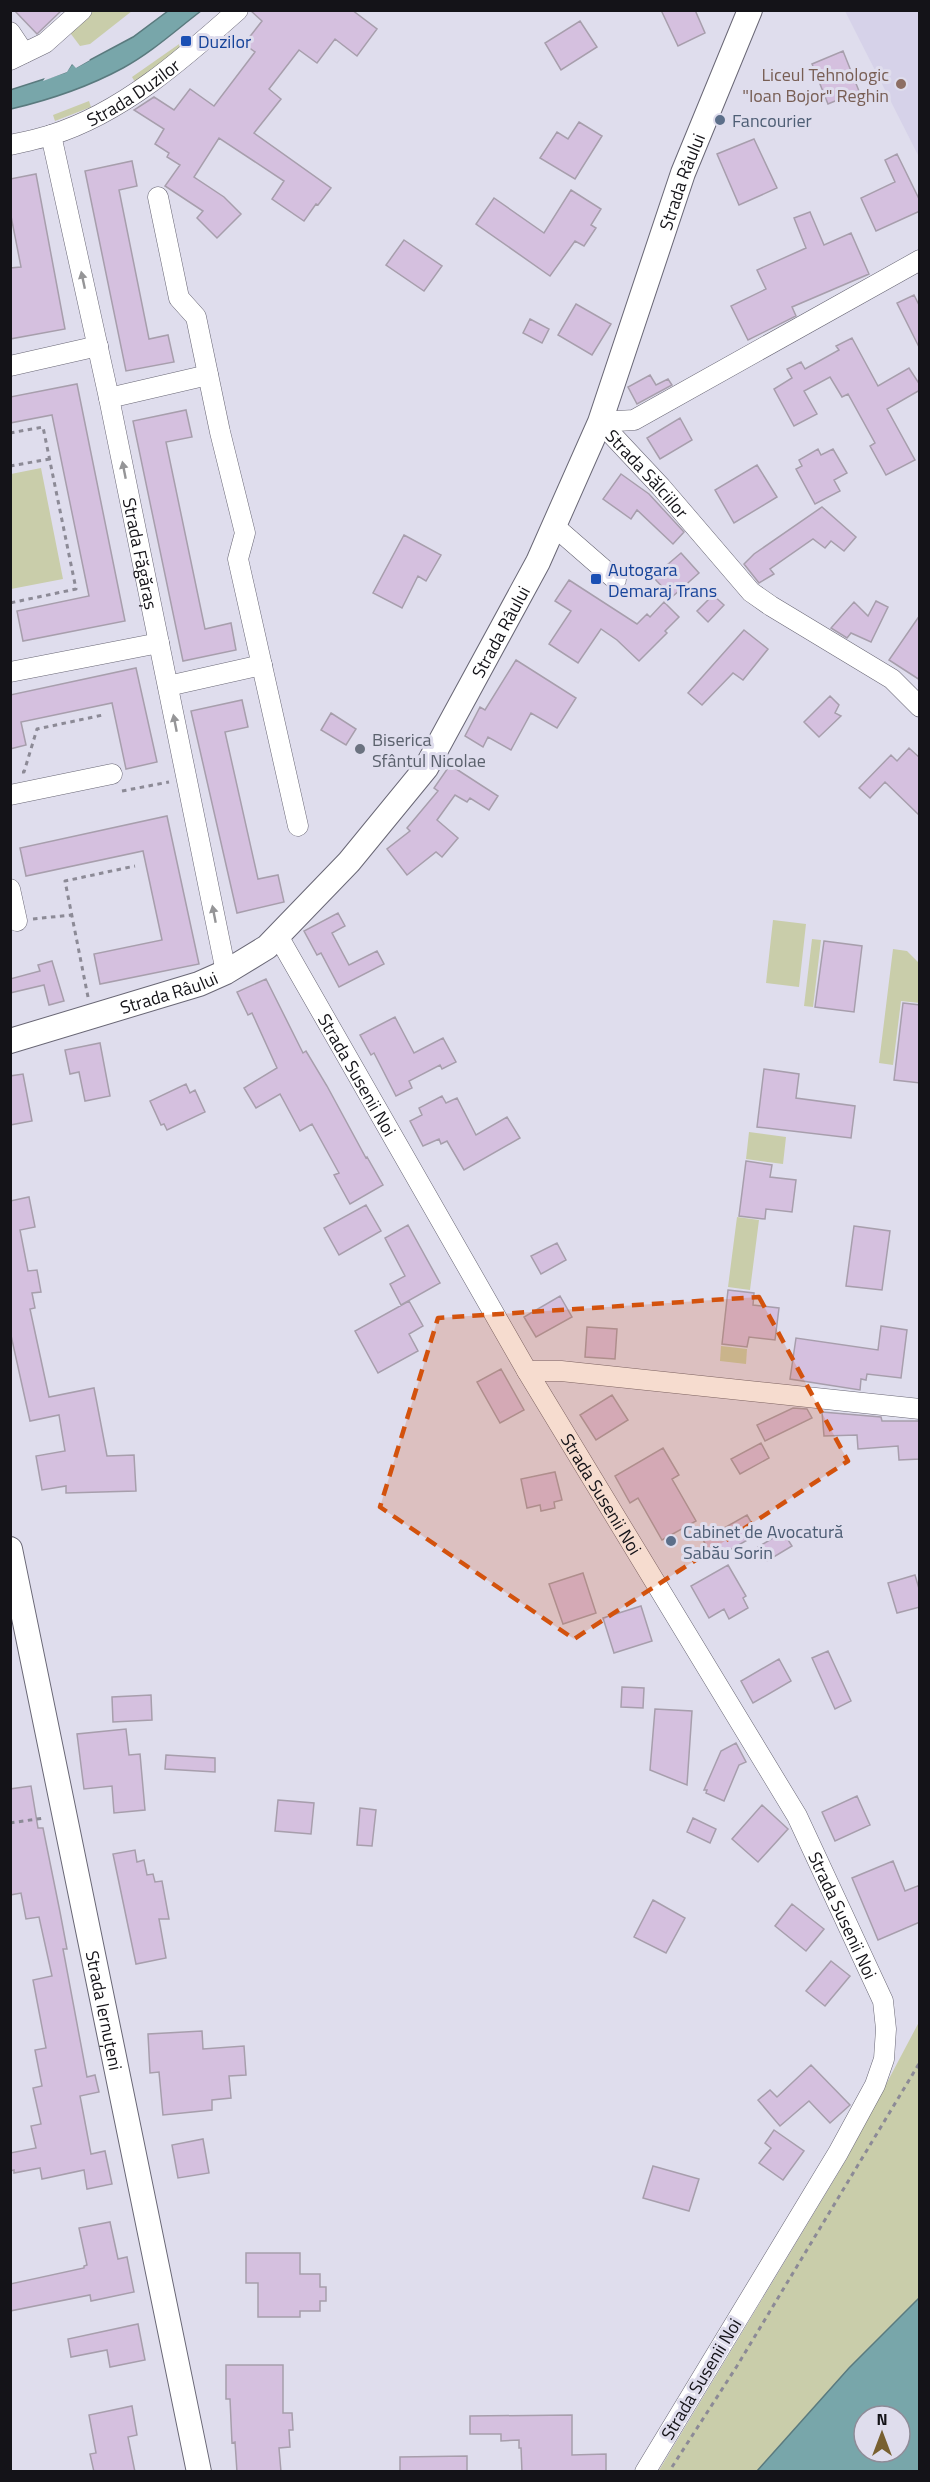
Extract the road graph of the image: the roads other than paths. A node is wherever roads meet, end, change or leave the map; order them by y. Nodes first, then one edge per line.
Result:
1 (82, 10) edge
2 (238, 10) edge
3 (750, 10) edge
4 (10, 32) edge
5 (17, 56) edge
6 (51, 135) junction
7 (10, 145) edge
8 (158, 197) dead end
9 (920, 260) edge
10 (98, 346) junction
11 (10, 366) edge
12 (208, 375) junction
13 (109, 398) junction
14 (600, 422) junction
15 (554, 525) junction
16 (616, 580) dead end
17 (159, 643) junction
18 (262, 665) junction
19 (10, 672) edge
20 (168, 686) junction
21 (920, 707) edge
22 (112, 774) dead end
23 (13, 794) edge
24 (298, 826) dead end
25 (10, 889) edge
26 (16, 921) road end
27 (278, 936) junction
28 (226, 972) junction
29 (10, 1041) edge
30 (527, 1371) junction
31 (920, 1408) edge
32 (10, 1549) edge
33 (199, 2472) edge
34 (645, 2472) edge

1 - 5 street
2 - 6 street, Strada Duzilor
3 - 14 main road, Strada Râului
4 - 5 street
6 - 7 street, Strada Duzilor
10 -> 6 street, Strada Făgăraș
8 - 12 street
9 - 14 street, Strada Sălciilor
10 - 11 street
10 - 13 street, Strada Făgăraș
12 - 13 street
12 - 18 street
17 -> 13 street, Strada Făgăraș
14 - 15 main road, Strada Râului
14 - 21 street, Strada Sălciilor
15 - 16 street
15 - 27 main road, Strada Râului
17 - 19 street
17 - 20 street, Strada Făgăraș
18 - 20 street
18 - 24 street
28 -> 20 street, Strada Făgăraș
22 - 23 street
25 - 26 street
27 - 28 main road, Strada Râului
27 - 30 street, Strada Susenii Noi
28 - 29 main road, Strada Râului
30 - 31 street
30 - 34 street, Strada Susenii Noi
32 - 33 main road, Strada Iernuțeni

